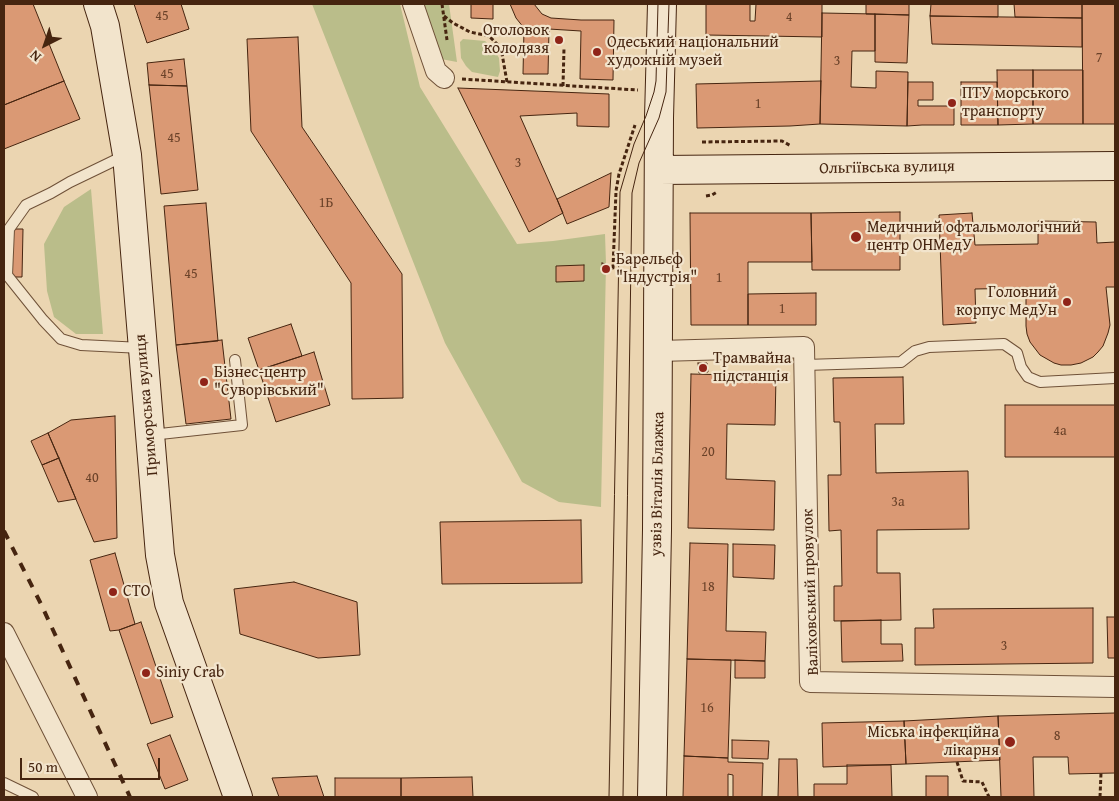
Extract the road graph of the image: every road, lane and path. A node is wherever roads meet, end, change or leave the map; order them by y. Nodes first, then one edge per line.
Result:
1 (98, 4) edge
2 (413, 4) edge
3 (662, 4) edge
4 (444, 16) dead end
5 (564, 48) dead end
6 (444, 78) joint
7 (507, 82) junction
8 (563, 86) junction
9 (647, 91) dead end
10 (638, 117) dead end
11 (127, 155) junction
12 (1115, 166) edge
13 (659, 170) junction
14 (606, 268) dead end
15 (143, 348) junction
16 (659, 351) junction
17 (235, 360) dead end
18 (805, 365) junction
19 (1115, 378) edge
20 (150, 435) junction
21 (4, 633) edge
22 (1115, 687) edge
23 (956, 762) dead end
24 (1101, 773) dead end
25 (4, 782) edge
26 (234, 794) edge
27 (34, 797) edge
28 (87, 797) edge
29 (652, 797) edge
30 (989, 797) edge
31 (1100, 797) edge

1 - 11 main road, Приморська вулиця
2 - 6 street
3 - 13 main road, узвіз Віталія Блажка
4 - 7 path
5 - 8 path
6 - 7 path
7 - 8 path
8 - 9 path
10 - 14 path
11 - 15 main road, Приморська вулиця
11 - 15 lane
12 - 13 main road, Ольгіївська вулиця
13 - 16 main road, узвіз Віталія Блажка
15 - 20 main road, Приморська вулиця
16 - 18 street, Валіховський провулок
16 - 29 main road, узвіз Віталія Блажка
17 - 20 lane
18 - 19 lane
18 - 22 street, Валіховський провулок
20 - 26 main road, Приморська вулиця
21 - 28 street
23 - 30 path
24 - 31 path
25 - 27 lane

